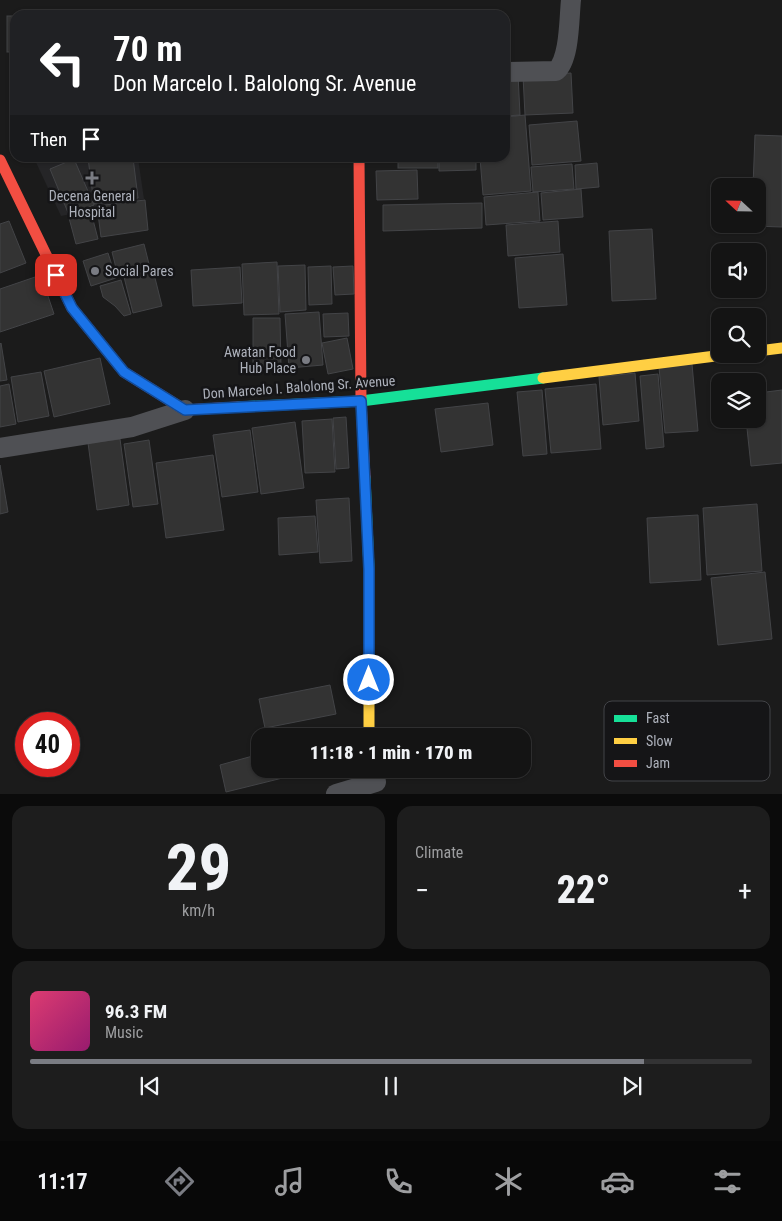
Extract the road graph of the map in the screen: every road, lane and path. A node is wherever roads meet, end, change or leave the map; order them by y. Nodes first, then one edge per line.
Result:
1 (571, 0) edge
2 (510, 72) edge
3 (0, 160) edge
4 (359, 162) edge
5 (782, 348) edge
6 (766, 350) edge
7 (711, 357) edge
8 (361, 401) junction
9 (185, 410) junction
10 (0, 448) edge
11 (369, 728) edge
12 (376, 781) edge
13 (336, 794) edge

1 - 2 street
3 - 9 main road, Don Marcelo I. Balolong Sr. Avenue
4 - 8 main road
5 - 6 main road
7 - 8 main road, Don Marcelo I. Balolong Sr. Avenue
8 - 9 main road, Don Marcelo I. Balolong Sr. Avenue
8 - 11 main road
9 - 10 street
12 - 13 street

